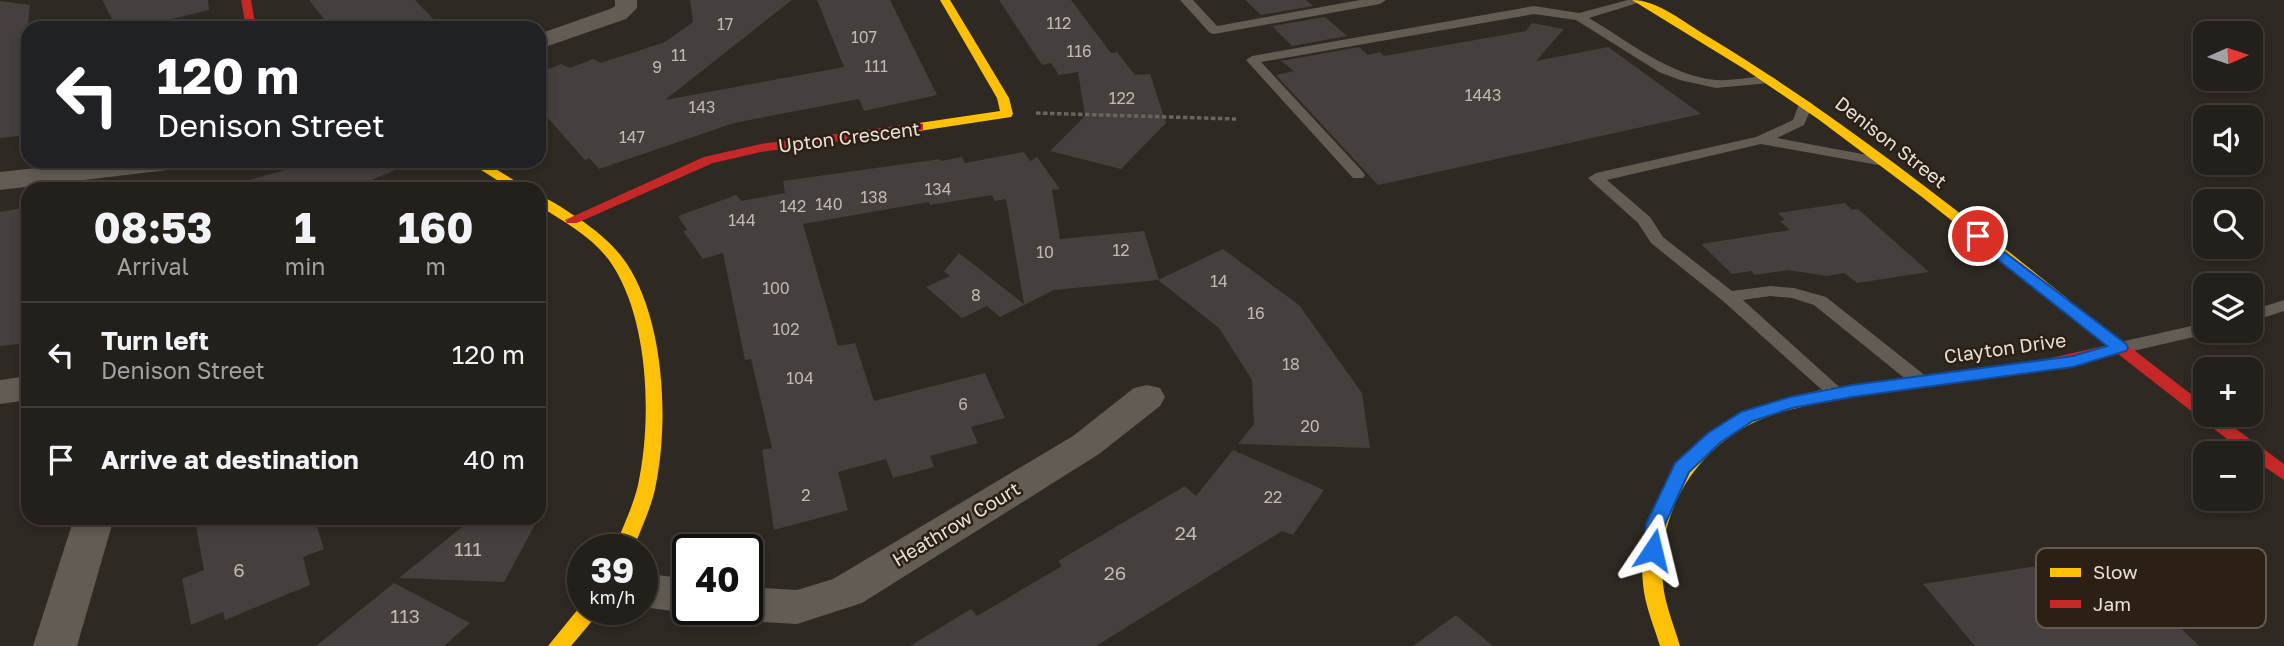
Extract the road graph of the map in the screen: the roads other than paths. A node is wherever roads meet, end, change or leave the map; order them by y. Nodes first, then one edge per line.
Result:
1 (246, 0) edge
2 (626, 0) edge
3 (945, 0) edge
4 (1186, 0) edge
5 (1380, 0) edge
6 (1637, 0) edge
7 (1579, 17) junction
8 (250, 21) edge
9 (546, 40) edge
10 (1769, 79) junction
11 (1806, 104) junction
12 (1761, 140) junction
13 (1888, 163) junction
14 (114, 168) edge
15 (486, 168) edge
16 (1358, 175) dead end
17 (0, 181) edge
18 (509, 182) edge
19 (546, 204) edge
20 (572, 220) junction
21 (1728, 297) junction
22 (2284, 305) edge
23 (2263, 312) edge
24 (2193, 332) edge
25 (2120, 348) junction
26 (1920, 381) junction
27 (21, 389) edge
28 (0, 391) edge
29 (1838, 394) junction
30 (1147, 397) dead end
31 (2193, 404) edge
32 (2223, 427) edge
33 (2284, 473) edge
34 (92, 525) edge
35 (629, 534) edge
36 (763, 605) edge
37 (576, 625) edge
38 (55, 646) edge
39 (558, 646) edge
40 (1670, 646) edge

1 - 8 street
2 - 9 street
3 - 20 street, Upton Crescent
4 - 5 lane
6 - 7 lane
6 - 10 street, Denison Street
7 - 10 lane
7 - 16 lane
10 - 11 street, Denison Street
11 - 12 lane
11 - 13 street, Denison Street
12 - 13 lane
12 - 21 lane
13 - 25 street, Denison Street
14 - 17 street
15 - 18 street
19 - 20 street
20 - 35 street
21 - 26 lane
21 - 29 lane
22 - 23 lane
24 - 25 lane
25 - 26 street, Clayton Drive
25 - 31 street, Denison Street
26 - 29 street, Clayton Drive
27 - 28 street
29 - 40 street, Clayton Drive
30 - 36 street, Heathrow Court
32 - 33 street, Denison Street
34 - 38 street
37 - 39 street

